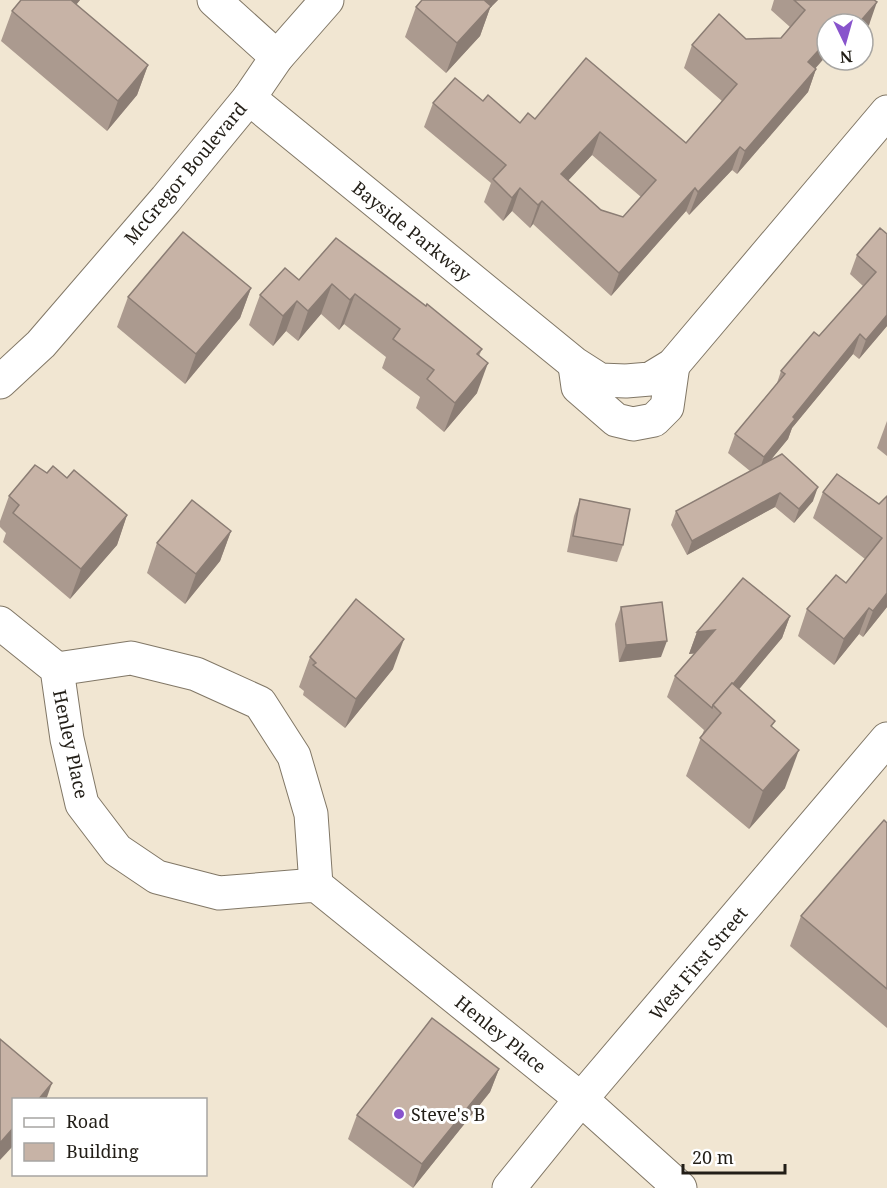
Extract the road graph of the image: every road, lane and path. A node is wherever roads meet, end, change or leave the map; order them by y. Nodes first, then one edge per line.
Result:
1 (214, 0) edge
2 (327, 0) edge
3 (277, 57) junction
4 (249, 98) junction
5 (887, 112) edge
6 (41, 344) junction
7 (574, 364) junction
8 (673, 365) junction
9 (0, 382) edge
10 (0, 408) edge
11 (0, 623) edge
12 (57, 669) junction
13 (887, 739) edge
14 (316, 885) junction
15 (581, 1099) junction
16 (509, 1188) edge
17 (680, 1188) edge

1 - 3 street
2 - 3 street, McGregor Boulevard
3 - 4 street, McGregor Boulevard
4 - 6 street, McGregor Boulevard
4 - 7 street, Bayside Parkway
5 - 8 street, Bayside Parkway
6 - 9 street, McGregor Boulevard
6 - 10 street, McGregor Boulevard
7 - 8 street, Bayside Parkway
7 - 8 street
11 - 12 street, Henley Place
12 - 14 street, Henley Place
12 - 14 street, Henley Place
13 - 15 street, West First Street
14 - 15 street, Henley Place
15 - 16 street, West First Street
15 - 17 street, Henley Place

